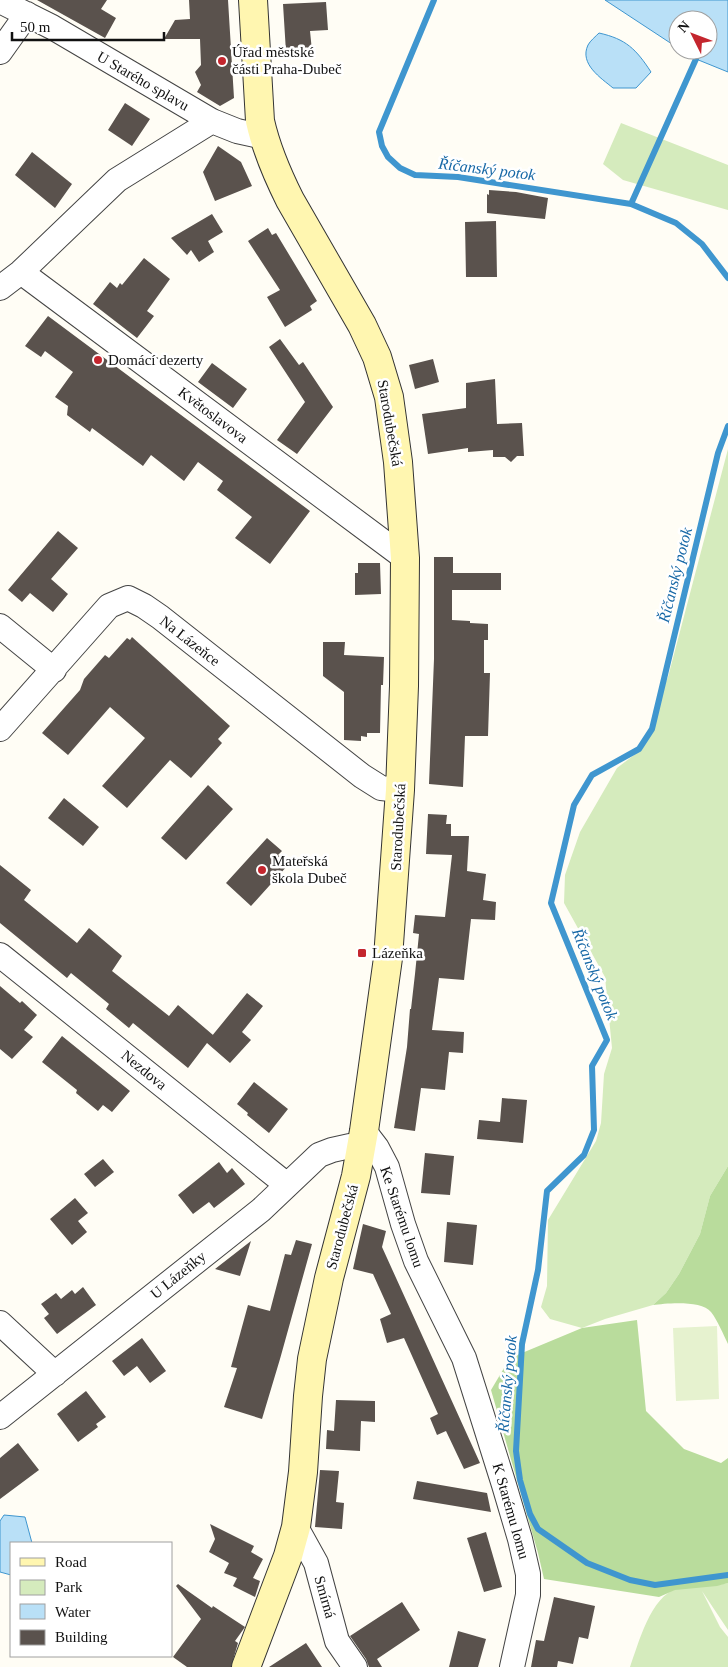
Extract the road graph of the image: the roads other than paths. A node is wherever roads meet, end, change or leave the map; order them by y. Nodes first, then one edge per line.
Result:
1 (253, 0) edge
2 (0, 1) edge
3 (27, 14) junction
4 (0, 52) edge
5 (212, 121) junction
6 (264, 137) junction
7 (22, 272) junction
8 (0, 288) edge
9 (404, 558) junction
10 (0, 626) edge
11 (54, 670) junction
12 (0, 729) edge
13 (400, 790) junction
14 (0, 955) edge
15 (363, 1139) junction
16 (287, 1185) junction
17 (0, 1323) edge
18 (464, 1358) joint
19 (55, 1374) junction
20 (0, 1417) edge
21 (296, 1527) junction
22 (246, 1667) edge
23 (355, 1667) edge
24 (512, 1667) edge

1 - 6 street, Starodubečská
2 - 3 street, U Starého splavu
3 - 4 street
3 - 5 street, U Starého splavu
5 - 6 street, U Starého splavu
5 - 7 street
6 - 9 street, Starodubečská
7 - 8 street
7 - 9 street, Květoslavova
9 - 13 street, Starodubečská
10 - 11 street
11 - 12 street, Na Lázeňce
11 - 13 street, Na Lázeňce
13 - 15 street, Starodubečská
14 - 16 street, Nezdova
15 - 16 street, U Lázeňky
15 - 18 street, Ke Starému lomu
15 - 21 street, Starodubečská
16 - 19 street, U Lázeňky
17 - 19 street
18 - 24 street, K Starému lomu
19 - 20 street, U Lázeňky
21 - 22 street, Starodubečská
21 - 23 street, Smírná

